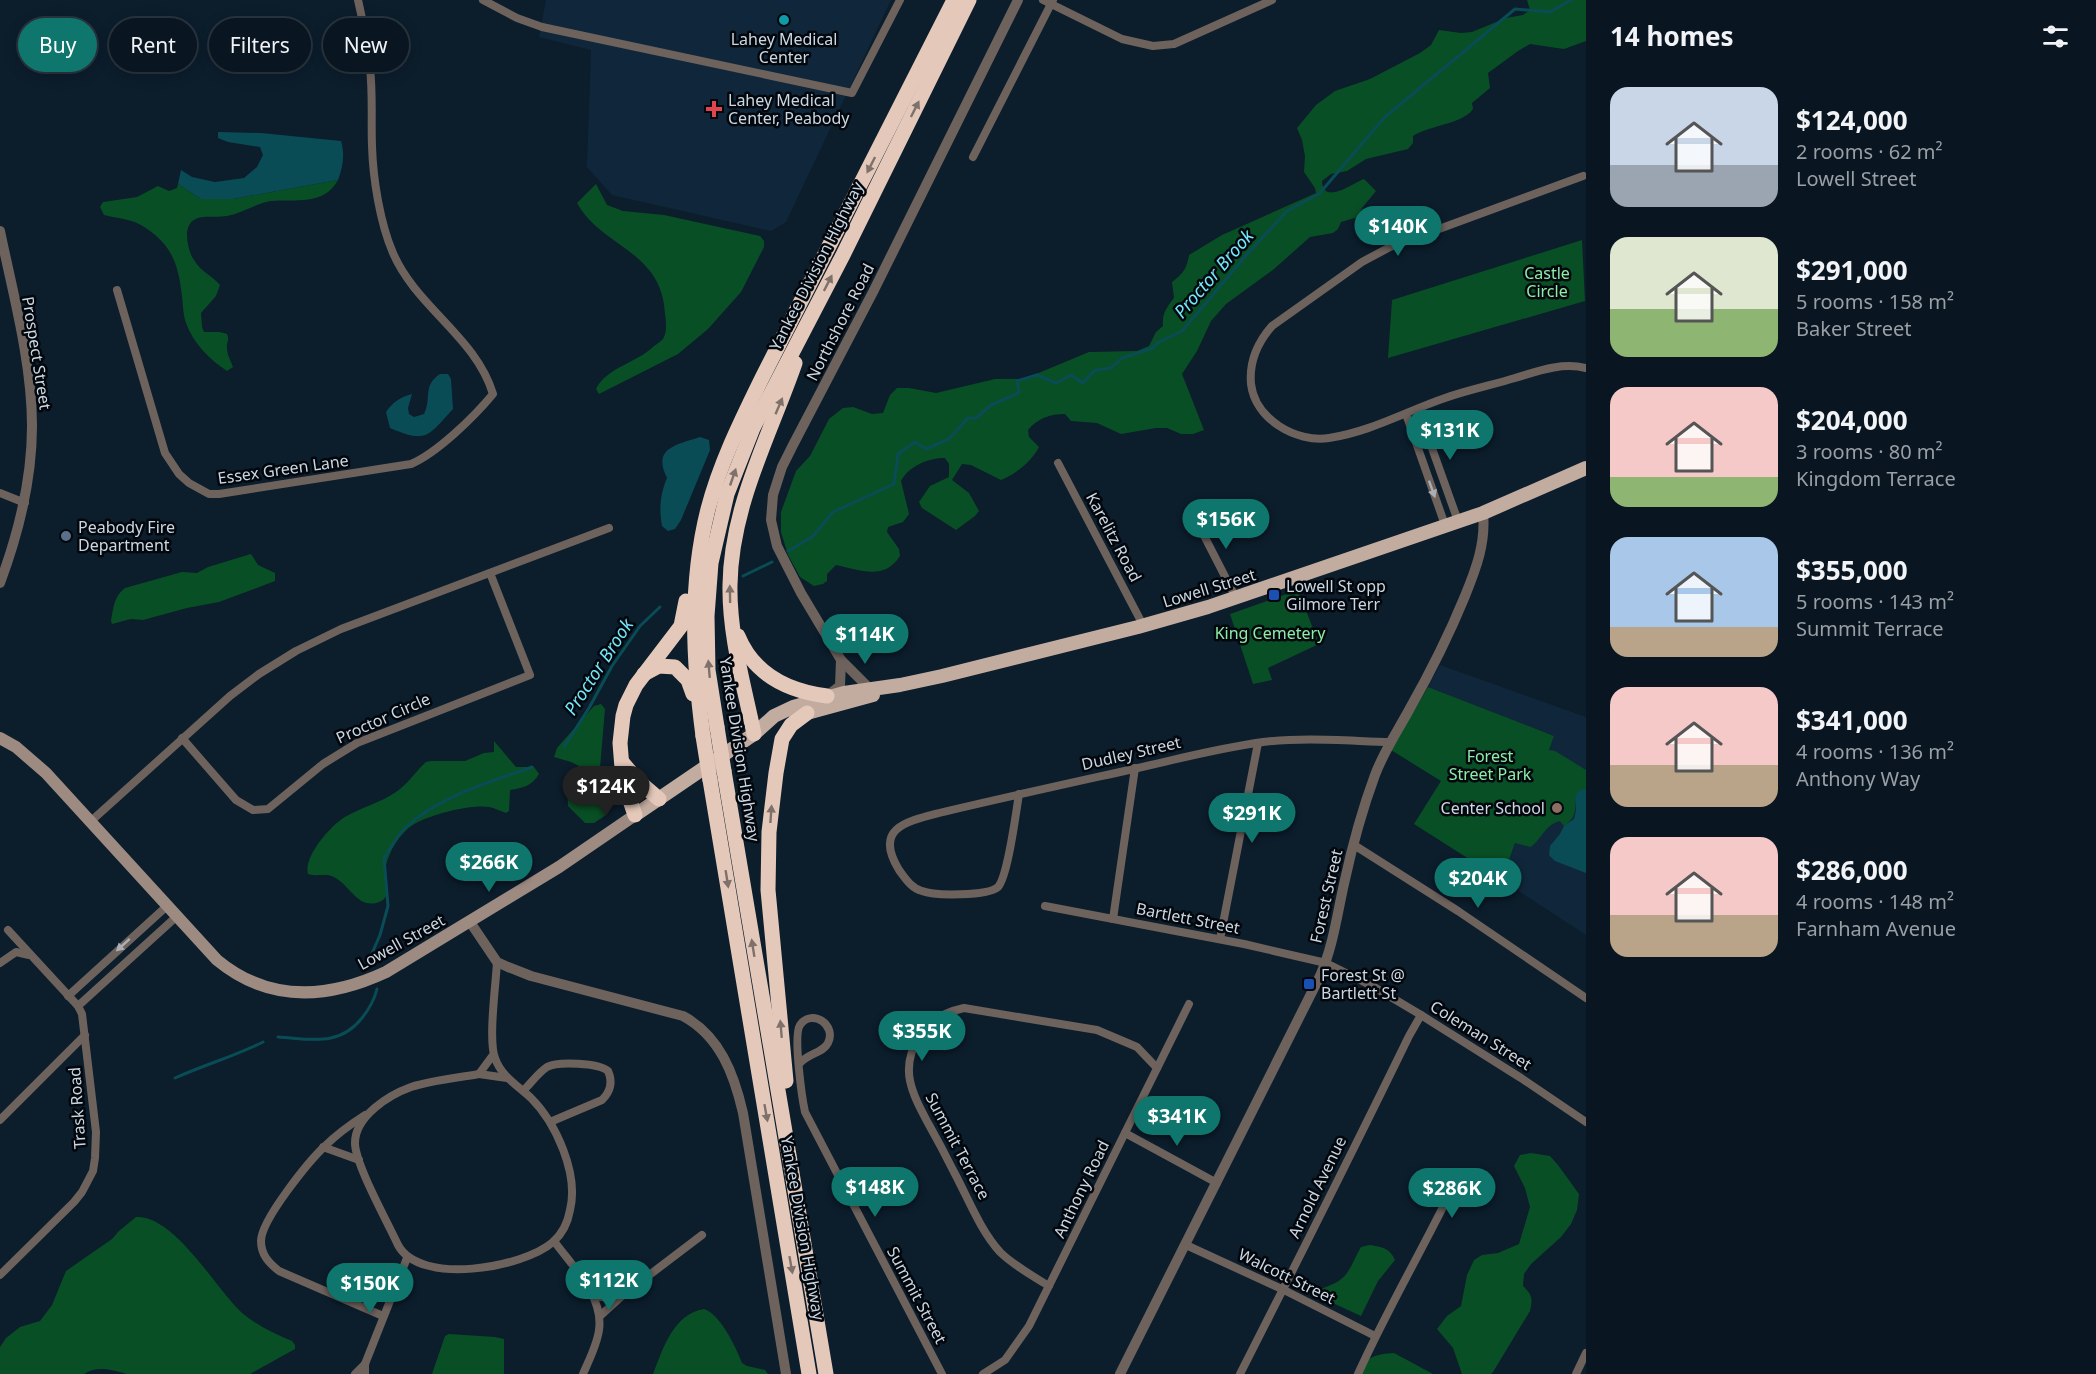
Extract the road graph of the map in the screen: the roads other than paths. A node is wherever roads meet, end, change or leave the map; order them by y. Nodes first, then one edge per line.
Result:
1 (358, 0) edge
2 (483, 0) edge
3 (900, 0) edge
4 (954, 0) edge
5 (969, 0) edge
6 (1018, 0) edge
7 (1272, 0) edge
8 (1049, 1) edge
9 (973, 157) dead end
10 (1582, 176) dead end
11 (0, 231) edge
12 (117, 291) dead end
13 (812, 314) junction
14 (1586, 368) edge
15 (1418, 409) junction
16 (1406, 414) junction
17 (732, 442) junction
18 (1058, 463) dead end
19 (1586, 468) edge
20 (0, 493) edge
21 (25, 503) junction
22 (1483, 513) junction
23 (1193, 514) dead end
24 (1452, 523) junction
25 (609, 528) dead end
26 (490, 573) junction
27 (0, 583) edge
28 (1236, 598) junction
29 (733, 623) junction
30 (1143, 625) junction
31 (841, 660) junction
32 (642, 676) junction
33 (900, 685) junction
34 (869, 688) junction
35 (827, 696) junction
36 (807, 713) junction
37 (0, 731) edge
38 (754, 734) junction
39 (703, 736) junction
40 (0, 738) edge
41 (182, 738) junction
42 (1390, 742) junction
43 (1258, 744) junction
44 (15, 747) junction
45 (622, 762) junction
46 (1135, 768) junction
47 (1019, 794) junction
48 (659, 799) junction
49 (635, 815) junction
50 (90, 822) junction
51 (1354, 845) junction
52 (167, 906) junction
53 (1044, 906) dead end
54 (176, 917) junction
55 (1113, 919) junction
56 (470, 922) junction
57 (8, 930) dead end
58 (1220, 939) junction
59 (29, 955) junction
60 (497, 962) junction
61 (0, 963) edge
62 (1326, 963) junction
63 (68, 996) junction
64 (1586, 998) edge
65 (1189, 1004) dead end
66 (78, 1006) junction
67 (1421, 1015) junction
68 (85, 1035) junction
69 (494, 1055) junction
70 (799, 1064) junction
71 (1157, 1068) junction
72 (479, 1074) junction
73 (507, 1078) junction
74 (524, 1091) junction
75 (373, 1110) junction
76 (0, 1120) edge
77 (550, 1122) junction
78 (1586, 1122) edge
79 (1125, 1133) junction
80 (323, 1147) junction
81 (359, 1160) junction
82 (1217, 1183) junction
83 (1450, 1193) dead end
84 (799, 1213) junction
85 (702, 1234) dead end
86 (554, 1242) junction
87 (1186, 1245) junction
88 (407, 1258) junction
89 (0, 1275) edge
90 (1049, 1286) junction
91 (1284, 1290) junction
92 (623, 1295) junction
93 (593, 1296) junction
94 (383, 1316) junction
95 (600, 1316) junction
96 (1375, 1336) junction
97 (1586, 1353) edge
98 (364, 1364) junction
99 (825, 1371) edge
100 (355, 1374) edge
101 (366, 1374) edge
102 (583, 1374) edge
103 (786, 1374) edge
104 (810, 1374) edge
105 (942, 1374) edge
106 (983, 1374) edge
107 (1120, 1374) edge
108 (1240, 1374) edge
109 (1358, 1374) edge
110 (1576, 1374) edge

1 - 12 street, Essex Green Lane
2 - 3 street
4 -> 17 highway, Yankee Division Highway
13 -> 5 highway, Yankee Division Highway
6 - 31 street, Northshore Road
7 - 8 street
8 - 9 street
10 - 16 street
11 - 21 street, Prospect Street
29 -> 13 highway
84 -> 13 highway, Yankee Division Highway, bridge
14 - 15 street
15 - 16 street
15 - 24 street
16 -> 24 street
17 - 32 highway
17 - 39 highway, Yankee Division Highway
18 - 30 street, Karelitz Road
19 - 22 main road, Lowell Street
20 - 21 street
21 - 27 street, Prospect Street
22 - 24 main road, Lowell Street
22 - 42 street, Forest Street
23 - 28 street
24 - 28 main road, Lowell Street
25 - 26 street
26 - 41 street
26 - 41 street, Proctor Circle
28 - 30 main road, Lowell Street
29 - 35 highway
29 - 38 highway
30 - 33 main road, Lowell Street
31 - 34 street, Northshore Road
31 - 35 street
32 - 39 highway
32 - 45 highway
33 - 34 main road, Lowell Street
33 - 36 main road, Lowell Street
34 - 35 main road, Lowell Street
35 - 38 main road, Lowell Street
36 - 38 main road, Lowell Street
84 -> 36 highway
37 - 44 main road
38 - 48 main road, Lowell Street
39 -> 104 highway, Yankee Division Highway, bridge
40 - 44 main road, Lowell Street
41 - 50 street
42 - 43 street, Dudley Street
42 - 51 street, Forest Street
43 - 46 street, Dudley Street
43 - 58 street
44 - 50 main road, Lowell Street
45 - 48 highway
45 - 49 highway
46 - 47 street, Dudley Street
46 - 55 street
47 - 47 street, Dudley Street
48 - 49 main road, Lowell Street
49 - 56 main road, Lowell Street
50 - 52 main road, Lowell Street
51 - 62 street, Forest Street
51 - 64 street
52 - 54 main road, Lowell Street
52 -> 63 street
53 - 55 street, Bartlett Street
54 - 56 main road, Lowell Street
54 - 66 street
55 - 58 street, Bartlett Street
56 - 60 street
57 - 59 street
58 - 62 street, Bartlett Street
59 - 61 street
59 - 63 street
60 - 69 street
60 - 103 street
62 - 67 street, Coleman Street
62 - 82 street, Forest Street
63 - 66 street
65 - 71 street, Anthony Road
66 - 68 street, Trask Road
67 - 78 street, Coleman Street
67 - 91 street, Arnold Avenue
68 - 76 street
68 - 89 street, Trask Road
69 - 72 street
69 - 73 street
70 - 70 street, Summit Street
70 - 105 street, Summit Street
71 - 79 street, Anthony Road
71 - 90 street, Summit Terrace
72 - 73 street
72 - 75 street
73 - 74 street
74 - 77 street
74 - 77 street
75 - 80 street
75 - 81 street
77 - 86 street
79 - 82 street
79 - 90 street, Anthony Road
80 - 81 street
80 - 94 street
81 - 88 street
82 - 87 street, Forest Street
83 - 96 street
84 - 99 highway, Yankee Division Highway
85 - 92 street
86 - 88 street
86 - 93 street
87 - 91 street, Walcott Street
87 - 107 street, Forest Street
88 - 94 street
90 - 106 street, Anthony Road
91 - 96 street, Walcott Street
91 - 108 street, Arnold Avenue
92 - 93 street
92 - 95 street
93 - 95 street
94 - 98 street
95 - 102 street
96 - 109 street
97 - 110 street
98 - 100 street
98 - 101 street

